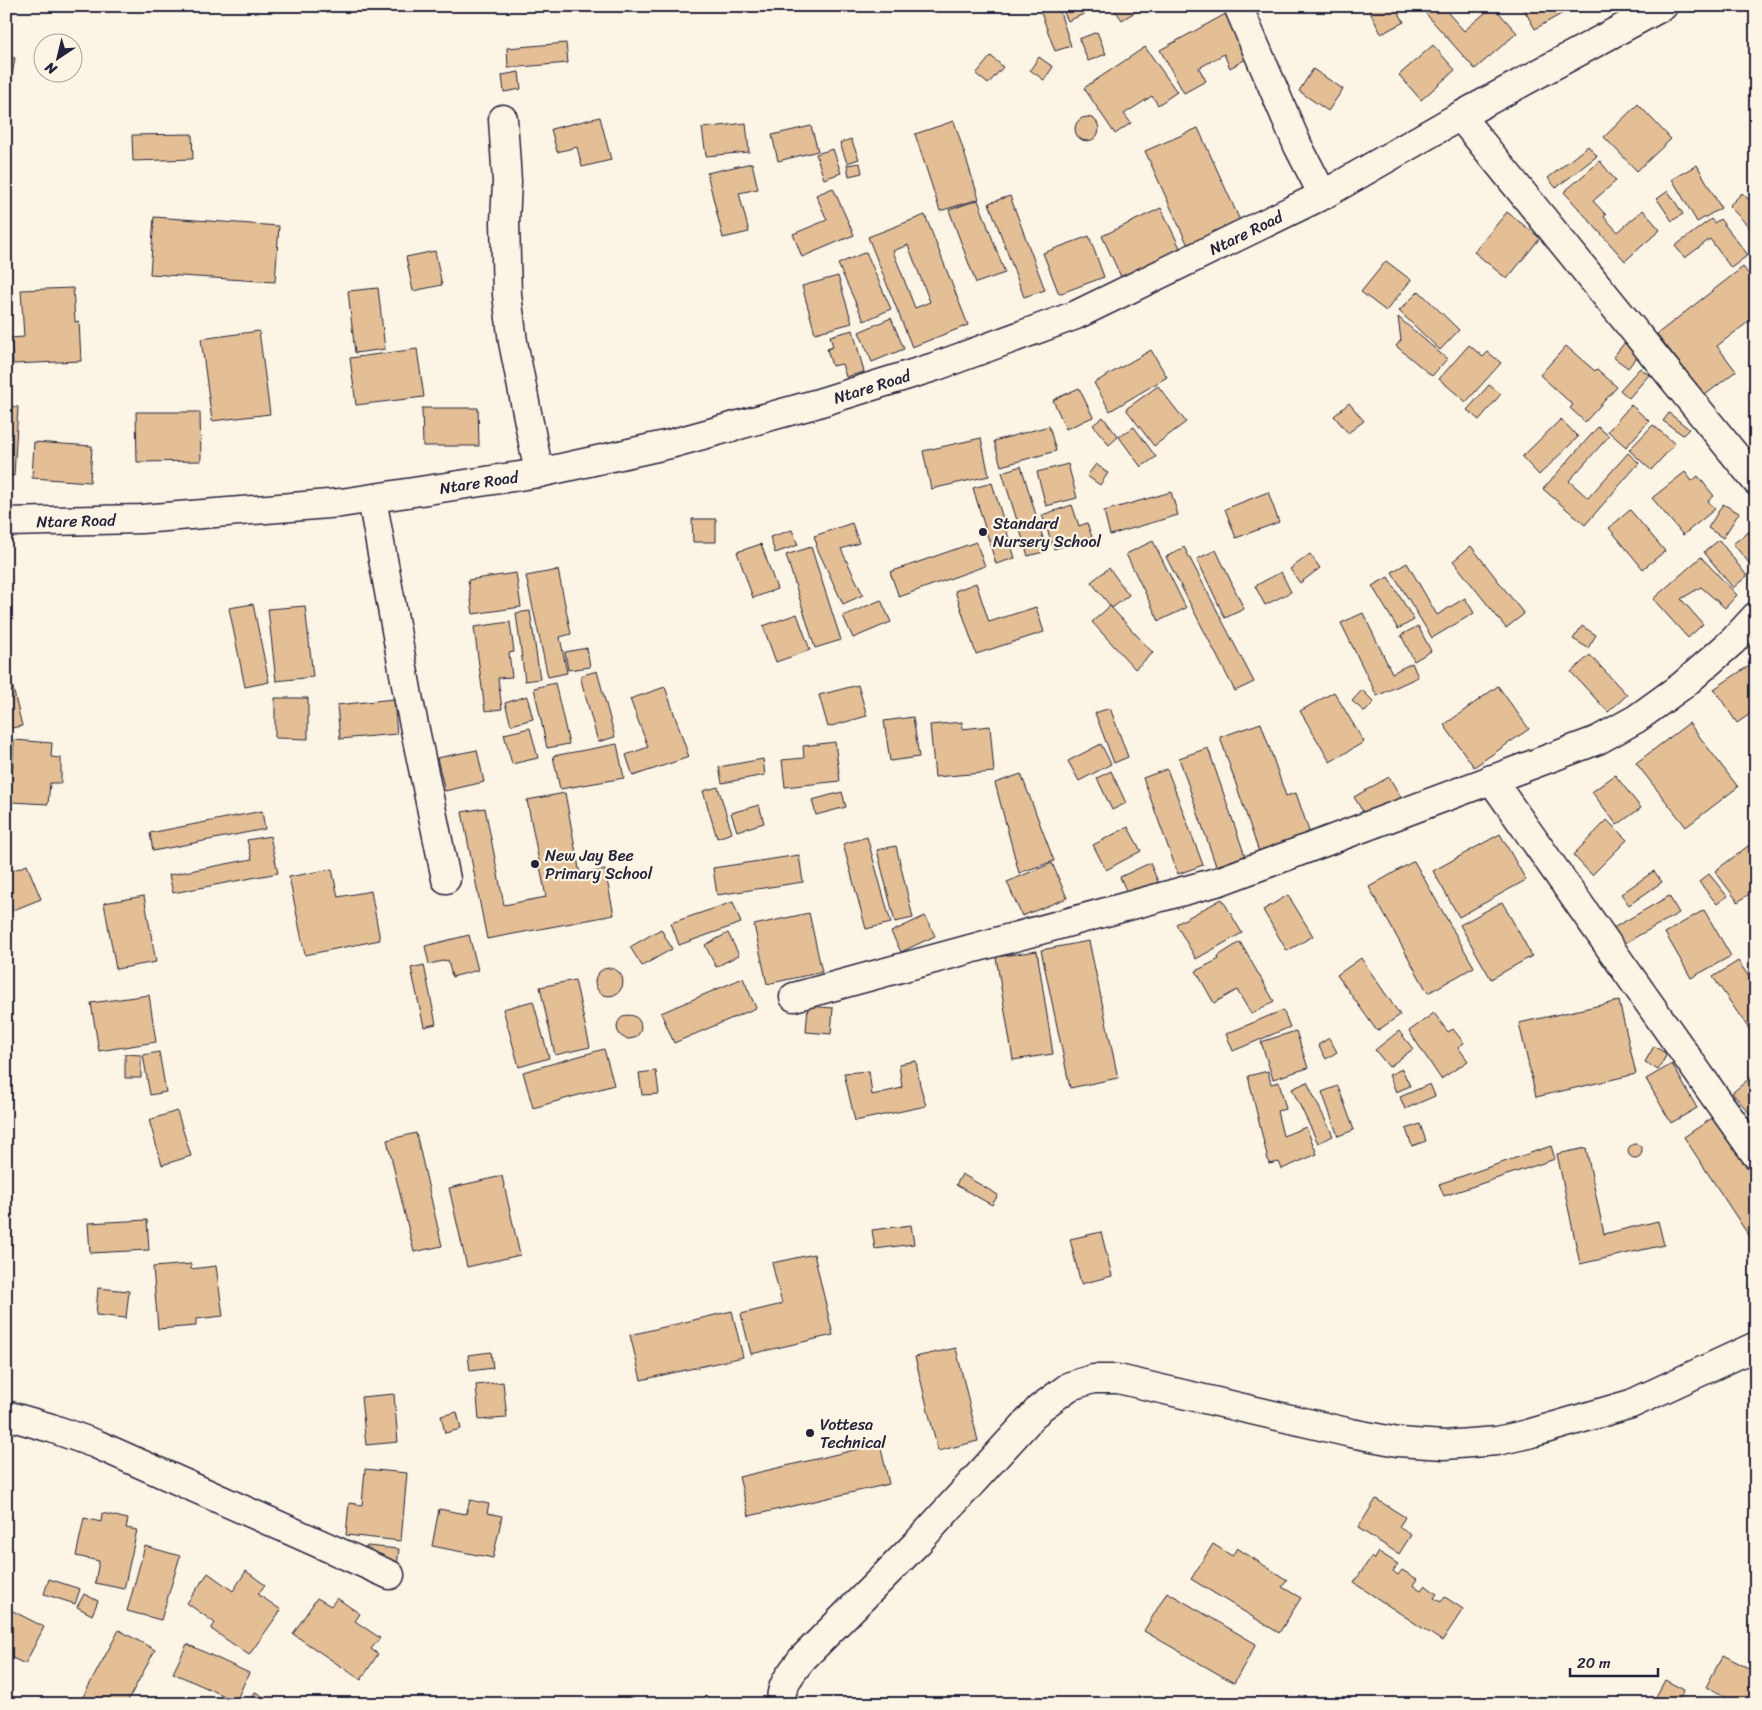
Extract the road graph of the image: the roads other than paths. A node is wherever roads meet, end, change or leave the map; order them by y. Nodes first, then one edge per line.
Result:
1 (1238, 6) edge
2 (1663, 6) edge
3 (1460, 116) junction
4 (503, 118) dead end
5 (1323, 195) junction
6 (538, 473) junction
7 (1756, 481) edge
8 (372, 499) junction
9 (6, 522) edge
10 (1756, 616) edge
11 (1491, 780) junction
12 (446, 879) dead end
13 (794, 997) dead end
14 (1756, 1155) edge
15 (1756, 1346) edge
16 (6, 1415) edge
17 (390, 1575) dead end
18 (782, 1704) edge

1 - 5 street
2 - 3 street, Ntare Road
3 - 5 street, Ntare Road
3 - 7 street
4 - 6 street
5 - 6 street, Ntare Road
6 - 8 street, Ntare Road
8 - 9 street, Ntare Road
8 - 12 street
10 - 11 street
11 - 13 street
11 - 14 street
15 - 18 street
16 - 17 street

